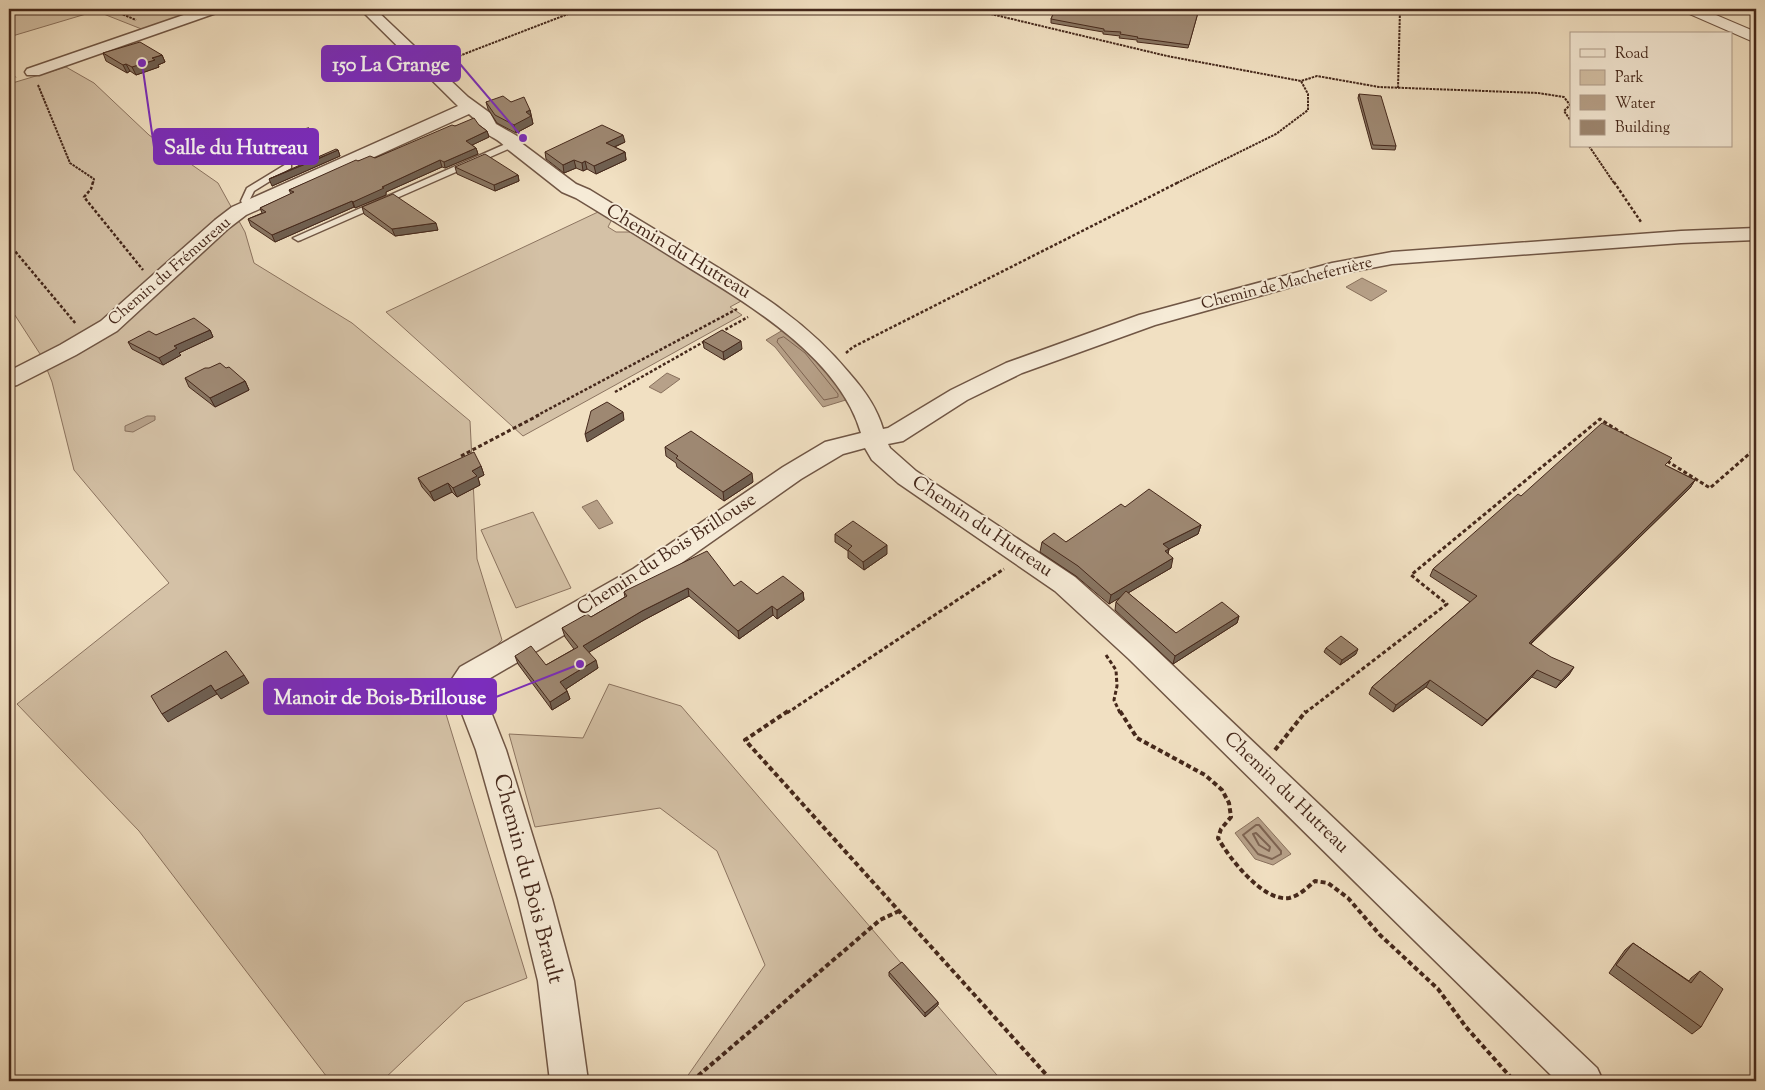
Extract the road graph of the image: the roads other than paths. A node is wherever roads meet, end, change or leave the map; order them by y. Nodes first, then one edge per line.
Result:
1 (214, 9) edge
2 (367, 9) edge
3 (1690, 9) edge
4 (1756, 38) edge
5 (33, 72) road end
6 (470, 107) junction
7 (512, 144) junction
8 (288, 166) dead end
9 (249, 207) junction
10 (1756, 234) edge
11 (298, 238) dead end
12 (9, 380) edge
13 (874, 438) junction
14 (465, 682) joint
15 (569, 1081) edge
16 (1584, 1081) edge

1 - 5 street
2 - 6 street, Chemin du Hutreau
3 - 4 street
6 - 7 street, Chemin du Hutreau
6 - 9 street, Chemin du Frémureau
7 - 11 lane
7 - 13 street, Chemin du Hutreau
8 - 9 lane
9 - 12 street, Chemin du Frémureau
10 - 13 street, Chemin de Macheferrière
13 - 14 street, Chemin du Bois Brillouse
13 - 16 street, Chemin du Hutreau
14 - 15 street, Chemin du Bois Brault

